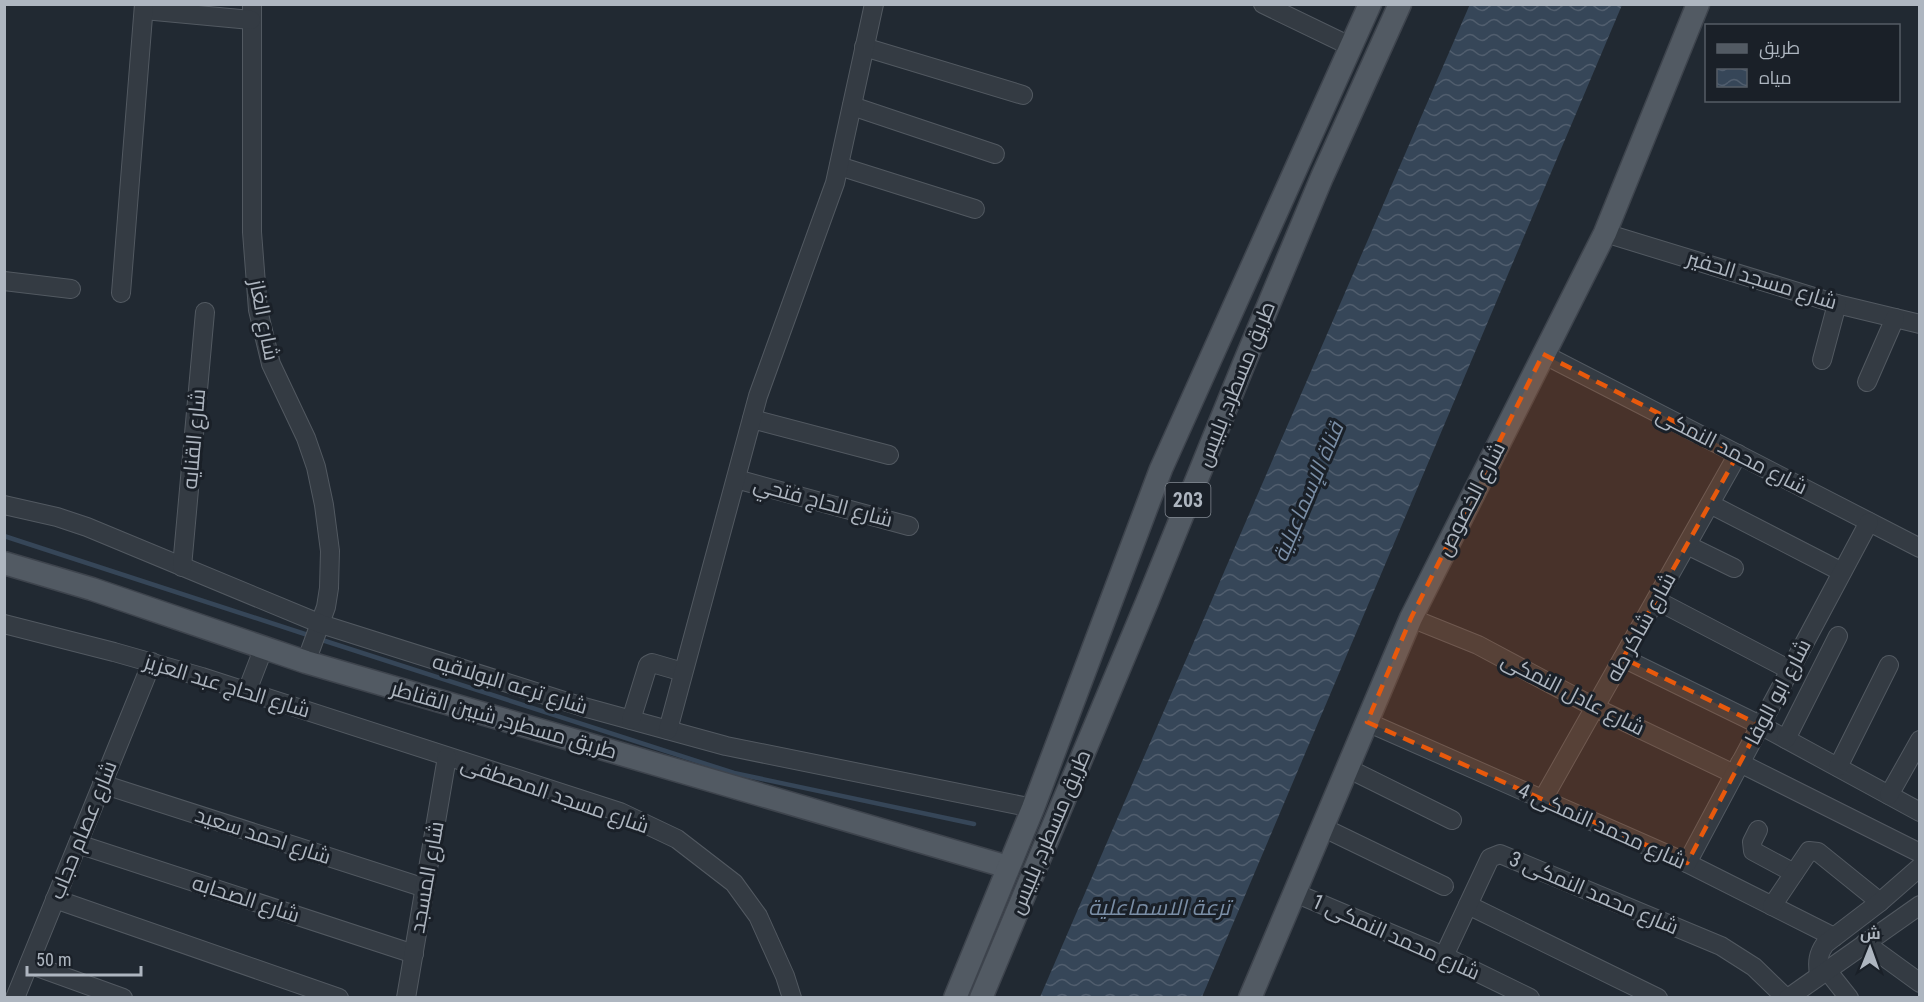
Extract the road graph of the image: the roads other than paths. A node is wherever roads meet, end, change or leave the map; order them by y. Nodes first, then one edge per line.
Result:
1 (874, 4) edge
2 (1263, 4) edge
3 (1370, 4) edge
4 (1400, 4) edge
5 (1698, 4) edge
6 (144, 7) edge
7 (251, 12) edge
8 (864, 47) junction
9 (1352, 47) junction
10 (1023, 95) dead end
11 (852, 106) junction
12 (995, 154) dead end
13 (839, 166) junction
14 (975, 209) dead end
15 (1605, 233) junction
16 (4, 280) edge
17 (71, 289) dead end
18 (121, 293) dead end
19 (1837, 304) junction
20 (205, 312) dead end
21 (1895, 318) junction
22 (1920, 324) edge
23 (1544, 354) junction
24 (1822, 360) dead end
25 (1867, 382) dead end
26 (752, 419) junction
27 (1738, 454) junction
28 (889, 455) dead end
29 (736, 479) junction
30 (1710, 504) junction
31 (4, 505) edge
32 (1869, 522) junction
33 (909, 526) dead end
34 (1687, 545) junction
35 (1920, 548) edge
36 (4, 563) edge
37 (182, 567) junction
38 (1734, 568) dead end
39 (1842, 572) junction
40 (1656, 600) junction
41 (1411, 618) junction
42 (4, 624) edge
43 (321, 624) junction
44 (1838, 636) dead end
45 (264, 647) junction
46 (1623, 657) junction
47 (152, 662) junction
48 (306, 662) junction
49 (1889, 665) dead end
50 (1790, 670) junction
51 (683, 672) junction
52 (247, 692) junction
53 (1596, 708) junction
54 (631, 720) junction
55 (1367, 722) junction
56 (1760, 725) junction
57 (668, 730) junction
58 (1786, 739) junction
59 (1920, 740) edge
60 (447, 757) junction
61 (1838, 767) junction
62 (1347, 768) junction
63 (1737, 768) junction
64 (102, 784) junction
65 (1889, 795) junction
66 (1543, 799) junction
67 (1033, 808) junction
68 (1920, 812) edge
69 (1452, 820) dead end
70 (1322, 827) junction
71 (1758, 830) dead end
72 (78, 844) junction
73 (1920, 853) edge
74 (1687, 863) junction
75 (1008, 867) junction
76 (1920, 867) edge
77 (1794, 873) junction
78 (1444, 886) dead end
79 (425, 888) junction
80 (1295, 893) junction
81 (55, 899) junction
82 (1880, 902) junction
83 (1468, 905) junction
84 (1772, 906) junction
85 (1917, 911) edge
86 (1834, 937) junction
87 (1865, 943) junction
88 (414, 954) junction
89 (1444, 956) junction
90 (29, 964) junction
91 (1823, 972) junction
92 (1920, 983) edge
93 (1792, 996) edge
94 (15, 998) edge
95 (123, 998) edge
96 (339, 998) edge
97 (406, 998) edge
98 (792, 998) edge
99 (955, 998) edge
100 (981, 998) edge
101 (1250, 998) edge
102 (1530, 998) edge
103 (1658, 998) edge
104 (1849, 998) edge

1 - 8 street
2 - 9 street
3 - 9 main road, طريق مسطرد, بلبيس / 203
4 - 100 main road, طريق مسطرد, بلبيس / 203
5 - 15 main road, شارع الخصوص
6 - 7 street
6 - 18 street
7 - 43 street, شارع الغاز
8 - 10 street
8 - 11 street
9 - 67 main road, طريق مسطرد, بلبيس / 203
11 - 12 street
11 - 13 street
13 - 14 street
13 - 26 street
15 - 19 street, شارع مسجد الحفير
15 - 23 main road, شارع الخصوص
16 - 17 street
19 - 21 street, شارع مسجد الحفير
19 - 24 street
20 - 37 street, شارع القنايه
21 - 22 street, شارع مسجد الحفير
21 - 25 street
23 - 27 street, شارع محمد النمكى
23 - 41 main road, شارع الخصوص
26 - 28 street
26 - 29 street
27 - 30 street, شارع شاكر طه
27 - 32 street, شارع محمد النمكى
29 - 33 street, شارع الحاج فتحي
29 - 51 street
30 - 34 street, شارع شاكر طه
30 - 39 street
31 - 37 street, شارع ترعه البولاقيه
32 - 35 street, شارع محمد النمكى
32 - 39 street, شارع ابو الوفا
34 - 38 street
34 - 40 street, شارع شاكر طه
36 - 45 main road, طريق مسطرد, شبين القناطر
37 - 43 street, شارع ترعه البولاقيه
39 - 50 street, شارع ابو الوفا
40 - 46 street, شارع شاكر طه
40 - 50 street
41 - 53 street, شارع عادل النمكى
41 - 55 main road, شارع الخصوص
42 - 47 street, شارع الحاج عبد العزيز
43 - 48 street, شارع الغاز
43 - 54 street, شارع ترعه البولاقيه
44 - 58 street
45 - 48 main road, طريق مسطرد, شبين القناطر
45 - 52 street
46 - 53 street, شارع شاكر طه
46 - 56 street
47 - 52 street, شارع الحاج عبد العزيز
47 - 64 street, شارع عصام حجاب
48 - 75 main road, طريق مسطرد, شبين القناطر
49 - 61 street
50 - 56 street, شارع ابو الوفا
51 - 54 street
51 - 57 street
52 - 60 street, شارع الحاج عبد العزيز
53 - 63 street, شارع عادل النمكى
53 - 66 street, شارع شاكر طه
54 - 57 street, شارع ترعه البولاقيه
55 - 62 main road, شارع الخصوص
55 - 66 street, شارع محمد النمكى 4
56 - 58 street
56 - 63 street, شارع ابو الوفا
57 - 67 street, شارع ترعه البولاقيه
58 - 61 street
59 - 65 street
60 - 79 street, شارع المسجد
60 - 98 street, شارع مسجد المصطفى
61 - 65 street
62 - 69 street
62 - 70 main road, شارع الخصوص
63 - 73 street, شارع عادل النمكى
63 - 74 street, شارع ابو الوفا
64 - 72 street, شارع عصام حجاب
64 - 79 street, شارع احمد سعيد
65 - 68 street
66 - 74 street, شارع محمد النمكى 4
67 - 75 main road, طريق مسطرد, بلبيس / 203
70 - 78 street
70 - 80 main road, شارع الخصوص
71 - 77 street
72 - 81 street, شارع عصام حجاب
72 - 88 street, شارع الصحابه
74 - 84 street, شارع محمد النمكى 4
75 - 99 main road, طريق مسطرد, بلبيس / 203
76 - 82 street
77 - 82 street
77 - 84 street
79 - 88 street, شارع المسجد
80 - 89 street, شارع محمد النمكى 1
80 - 101 main road, شارع الخصوص
81 - 90 street, شارع عصام حجاب
81 - 96 street
82 - 86 street
83 - 89 street, شارع محمد النمكى 3
83 - 93 street, شارع محمد النمكى 3
83 - 103 street
84 - 86 street, شارع محمد النمكى 4
85 - 87 street
86 - 91 street
87 - 91 street
87 - 92 street
88 - 97 street, شارع المسجد
89 - 102 street, شارع محمد النمكى 1
90 - 94 street, شارع عصام حجاب
90 - 95 street
91 - 93 street
91 - 104 street

